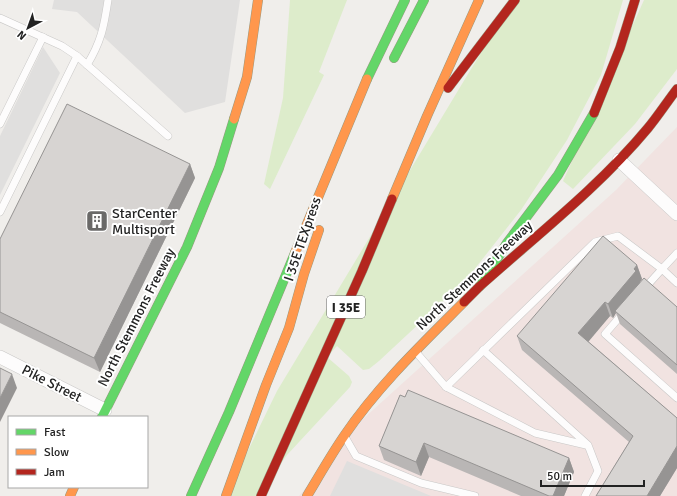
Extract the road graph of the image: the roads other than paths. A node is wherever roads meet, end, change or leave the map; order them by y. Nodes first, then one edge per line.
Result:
1 (108, 0) edge
2 (258, 0) edge
3 (405, 0) edge
4 (424, 0) edge
5 (479, 0) edge
6 (515, 0) edge
7 (635, 0) edge
8 (0, 18) edge
9 (43, 37) junction
10 (77, 56) junction
11 (87, 65) junction
12 (388, 69) dead end
13 (677, 89) edge
14 (427, 116) junction
15 (0, 124) edge
16 (168, 136) dead end
17 (618, 160) junction
18 (0, 212) edge
19 (677, 213) edge
20 (322, 224) dead end
21 (677, 253) edge
22 (662, 269) junction
23 (677, 283) edge
24 (480, 286) junction
25 (641, 293) edge
26 (631, 304) edge
27 (415, 350) junction
28 (483, 350) junction
29 (0, 357) edge
30 (446, 387) junction
31 (677, 398) edge
32 (103, 413) edge
33 (344, 436) junction
34 (588, 445) junction
35 (191, 496) edge
36 (226, 496) edge
37 (261, 496) edge
38 (308, 496) edge
39 (475, 496) edge
40 (585, 496) edge

1 - 11 lane
2 - 32 main road, North Stemmons Freeway
3 - 35 main road
4 - 12 main road
5 - 14 main road, I 35E
6 - 14 main road
7 - 24 main road
8 - 9 lane
9 - 10 lane
9 - 15 lane
10 - 11 lane
10 - 18 lane
11 - 16 lane
13 - 17 main road, North Stemmons Freeway
14 - 37 main road, I 35E
17 - 19 street
17 - 24 main road, North Stemmons Freeway
20 - 36 main road, I 35E TEXpress
21 - 22 lane
22 - 23 lane
22 - 25 lane
22 - 28 lane
24 - 27 main road, North Stemmons Freeway
26 - 31 lane
27 - 30 lane
27 - 33 main road, North Stemmons Freeway
28 - 30 lane
28 - 34 lane
29 - 32 street, Pike Street
30 - 34 lane
33 - 38 main road, North Stemmons Freeway
33 - 39 lane
34 - 40 lane

